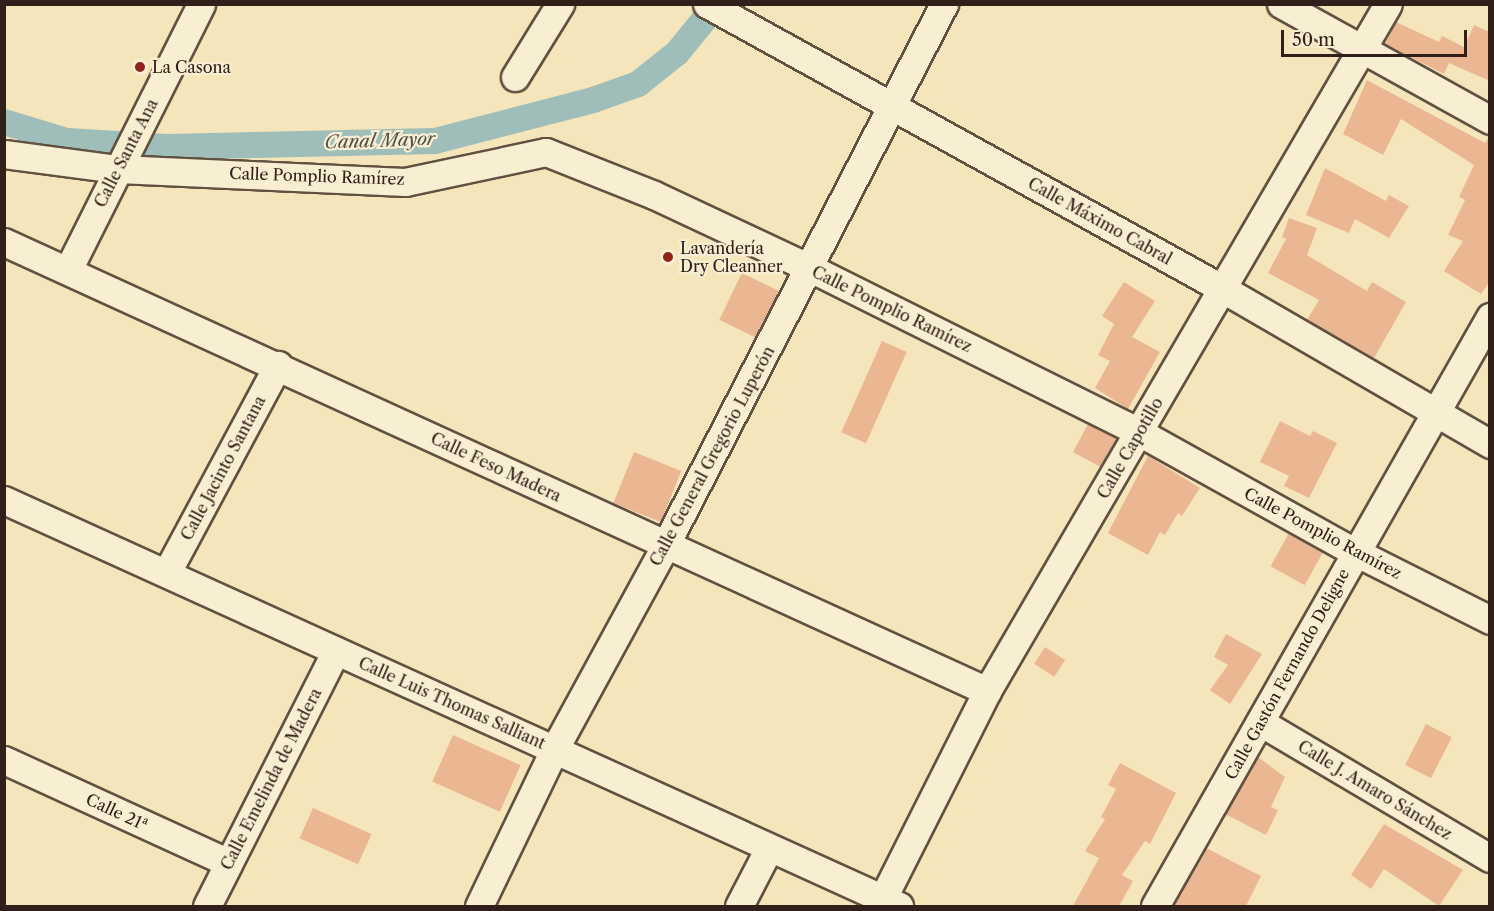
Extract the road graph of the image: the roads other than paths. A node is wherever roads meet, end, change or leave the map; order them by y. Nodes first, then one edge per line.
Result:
1 (201, 4) edge
2 (560, 4) edge
3 (707, 4) edge
4 (944, 4) edge
5 (1281, 4) edge
6 (1388, 4) edge
7 (1362, 51) junction
8 (515, 77) dead end
9 (891, 105) junction
10 (1490, 120) edge
11 (4, 154) edge
12 (121, 164) junction
13 (4, 242) edge
14 (810, 268) junction
15 (68, 270) junction
16 (1223, 289) junction
17 (1490, 317) edge
18 (278, 365) junction
19 (1434, 413) junction
20 (1139, 432) junction
21 (1490, 444) edge
22 (4, 500) edge
23 (665, 546) junction
24 (1355, 552) junction
25 (167, 572) junction
26 (1490, 620) edge
27 (336, 651) junction
28 (987, 691) junction
29 (1260, 722) junction
30 (554, 750) junction
31 (4, 760) edge
32 (768, 850) junction
33 (1490, 858) edge
34 (228, 863) junction
35 (891, 902) edge
36 (207, 906) edge
37 (478, 906) edge
38 (739, 906) edge
39 (1155, 906) edge

1 - 12 street, Calle Santa Ana
2 - 8 street
3 - 9 street, Calle Máximo Cabral
4 - 9 street, Calle General Gregorio Luperón
5 - 7 street
6 - 7 street, Calle Capotillo
7 - 10 street
7 - 16 street, Calle Capotillo
9 - 14 street, Calle General Gregorio Luperón
9 - 16 street, Calle Máximo Cabral
11 - 12 street, Calle Pomplio Ramírez
12 - 14 street, Calle Pomplio Ramírez
12 - 15 street, Calle Santa Ana
13 - 15 street, Calle Feso Madera
14 - 20 street, Calle Pomplio Ramírez
14 - 23 street, Calle General Gregorio Luperón
15 - 18 street, Calle Feso Madera
16 - 19 street, Calle Máximo Cabral
16 - 20 street, Calle Capotillo
17 - 19 street, Calle Gastón Fernando Deligne
18 - 23 street, Calle Feso Madera
18 - 25 street, Calle Jacinto Santana
19 - 21 street, Calle Máximo Cabral
19 - 24 street, Calle Gastón Fernando Deligne
20 - 24 street, Calle Pomplio Ramírez
20 - 28 street, Calle Capotillo
22 - 25 street, Calle Luis Thomas Salliant
23 - 28 street, Calle Feso Madera
23 - 30 street, Calle General Gregorio Luperón
24 - 26 street, Calle Pomplio Ramírez
24 - 29 street, Calle Gastón Fernando Deligne
25 - 27 street, Calle Luis Thomas Salliant
27 - 30 street, Calle Luis Thomas Salliant
27 - 34 street, Calle Emelinda de Madera
28 - 35 street, Calle Capotillo
29 - 33 street, Calle J. Amaro Sánchez
29 - 39 street, Calle Gastón Fernando Deligne
30 - 32 street, Calle Luis Thomas Salliant
30 - 37 street, Calle General Gregorio Luperón
31 - 34 street, Calle 21ª
32 - 35 street, Calle Luis Thomas Salliant
32 - 38 street
34 - 36 street, Calle Emelinda de Madera

